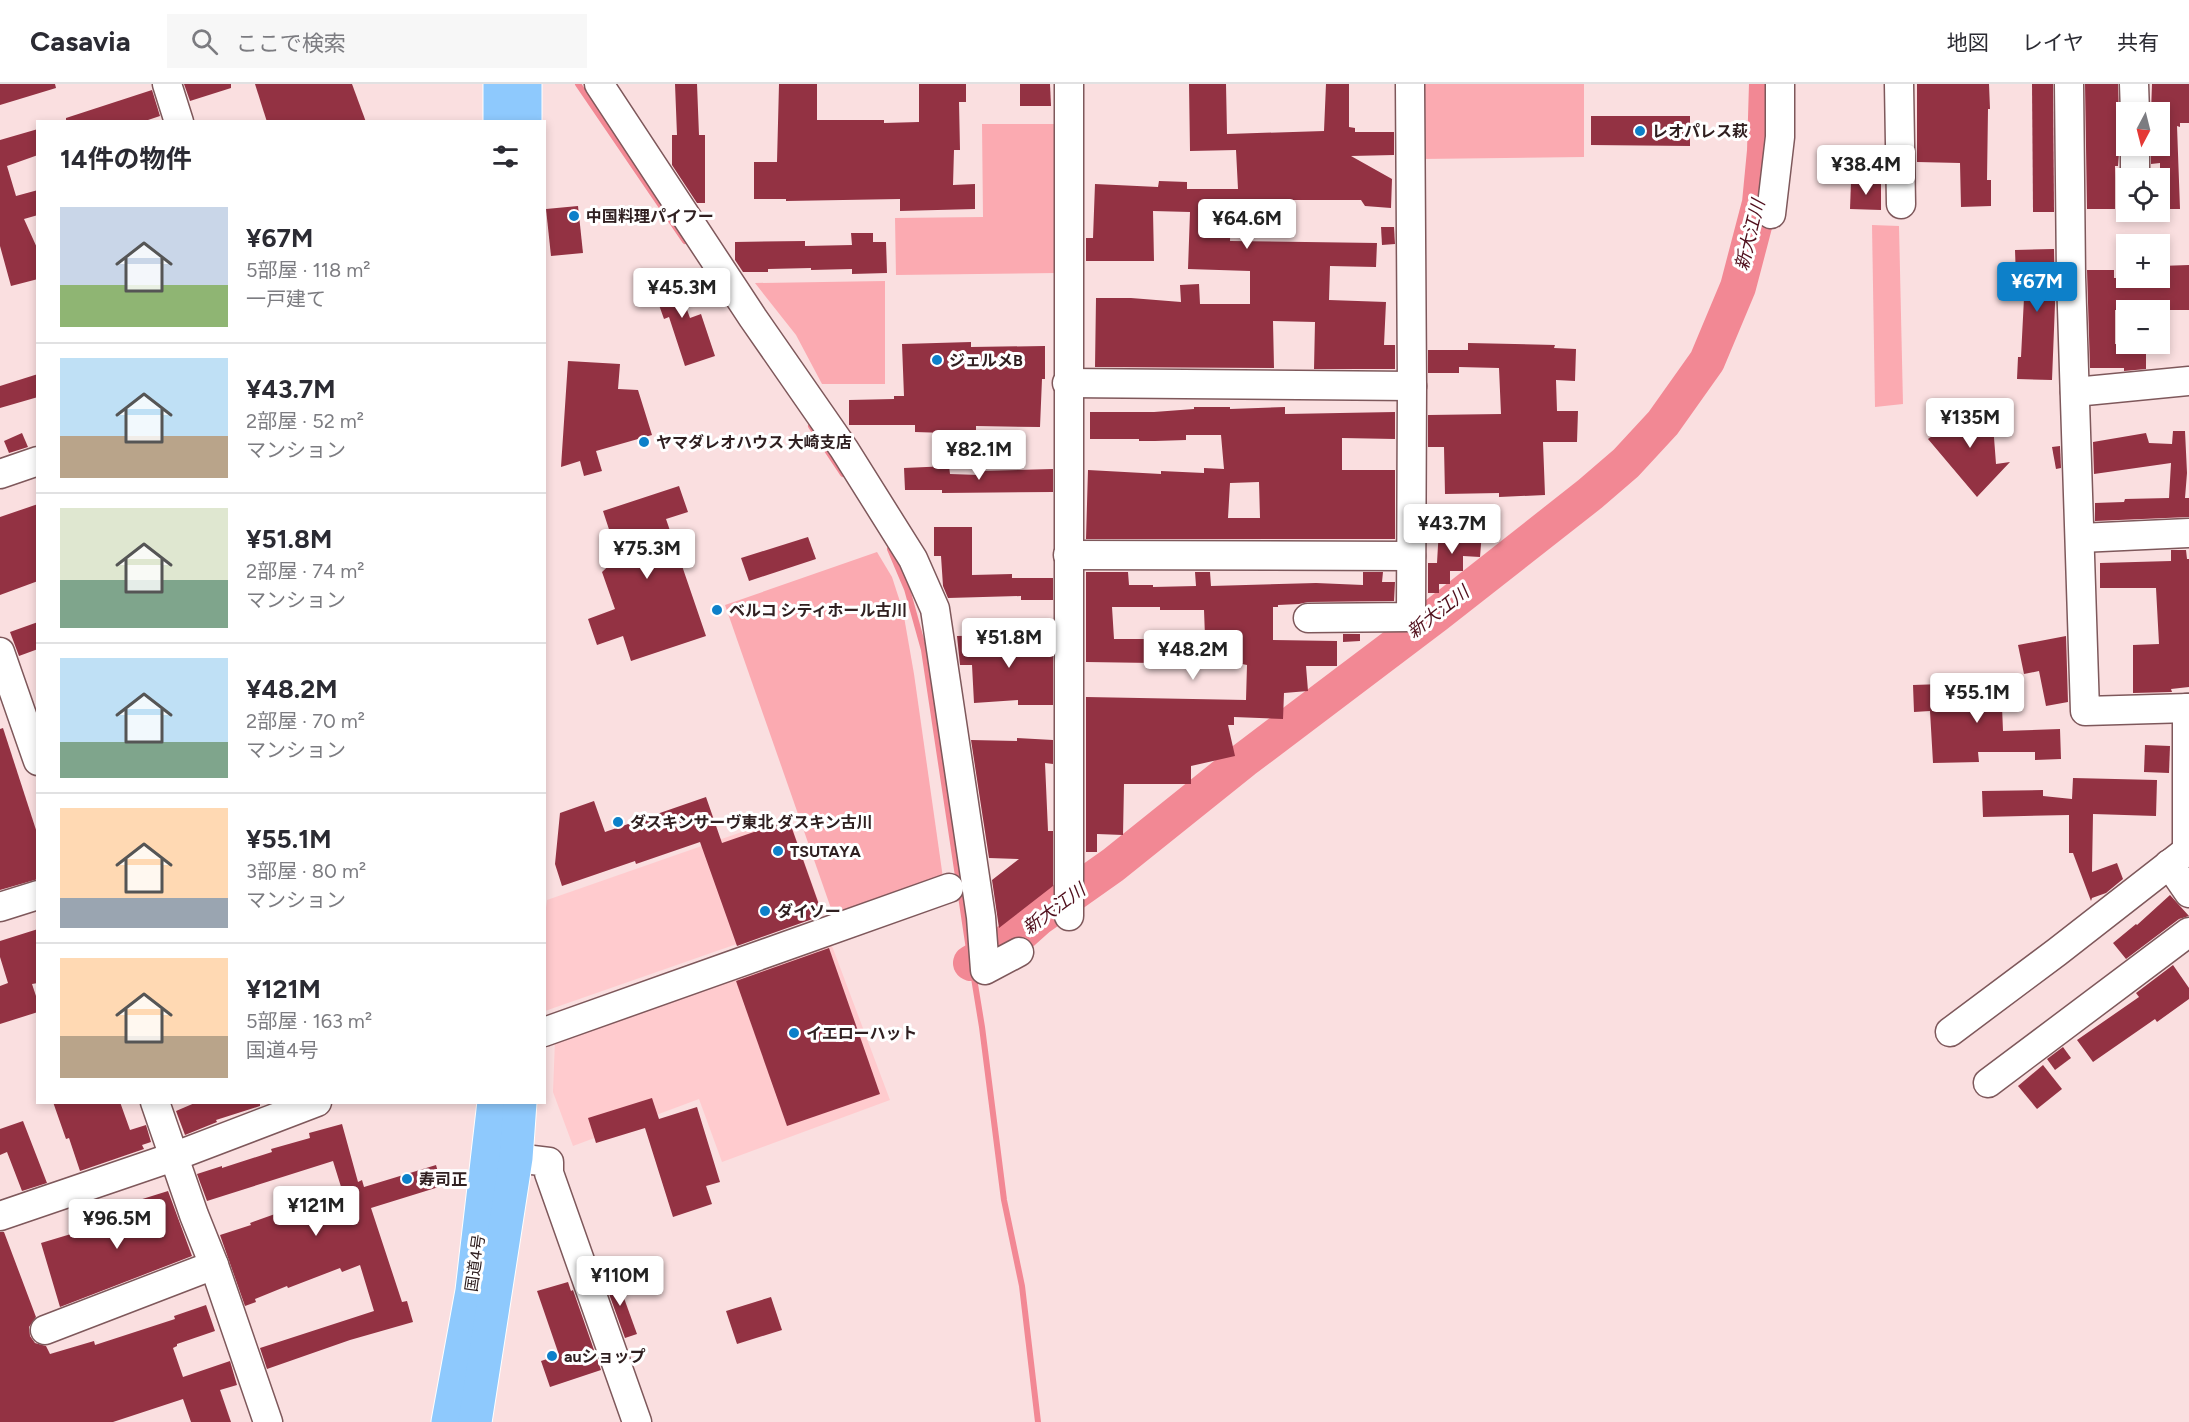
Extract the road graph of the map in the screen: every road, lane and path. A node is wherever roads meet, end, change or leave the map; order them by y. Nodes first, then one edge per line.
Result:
1 (167, 84) edge
2 (500, 84) edge
3 (525, 84) edge
4 (599, 84) edge
5 (1069, 84) edge
6 (1410, 84) edge
7 (1780, 84) edge
8 (1899, 84) edge
9 (2070, 84) edge
10 (2134, 84) edge
11 (2135, 102) edge
12 (178, 120) edge
13 (501, 120) edge
14 (525, 120) edge
15 (1901, 204) dead end
16 (1771, 214) dead end
17 (2189, 381) edge
18 (1067, 383) junction
19 (1412, 386) junction
20 (2075, 392) junction
21 (36, 462) edge
22 (0, 474) edge
23 (2189, 533) edge
24 (2080, 538) junction
25 (1068, 555) junction
26 (1411, 556) junction
27 (1308, 618) dead end
28 (0, 652) edge
29 (2188, 708) edge
30 (36, 755) edge
31 (2181, 854) edge
32 (949, 888) dead end
33 (2189, 893) edge
34 (36, 896) edge
35 (1068, 906) dead end
36 (0, 908) edge
37 (2189, 932) edge
38 (1001, 961) dead end
39 (546, 1031) edge
40 (1950, 1032) dead end
41 (1988, 1083) dead end
42 (156, 1104) edge
43 (312, 1104) edge
44 (494, 1104) edge
45 (520, 1104) edge
46 (173, 1157) junction
47 (516, 1158) junction
48 (0, 1216) edge
49 (214, 1265) junction
50 (45, 1330) dead end
51 (268, 1422) edge
52 (448, 1422) edge
53 (475, 1422) edge
54 (637, 1422) edge

1 - 12 street
2 - 13 highway
3 - 14 highway
4 - 38 street
5 - 18 street
6 - 19 street
7 - 16 street
8 - 15 street
9 - 20 street
10 - 11 street
17 - 20 street
18 - 19 street
18 - 25 street
19 - 26 street
20 - 24 street
21 - 22 street
23 - 24 street
24 - 29 street
25 - 26 street
25 - 35 street
26 - 27 street
28 - 30 street
29 - 31 street
31 - 33 street
31 - 40 street
32 - 39 street
34 - 36 street
37 - 41 street
42 - 46 street
43 - 46 street
44 - 52 highway, 国道4号
45 - 47 highway, 国道4号
46 - 48 street
46 - 49 street
47 - 53 highway, 国道4号
47 - 54 street
49 - 50 street
49 - 51 street

